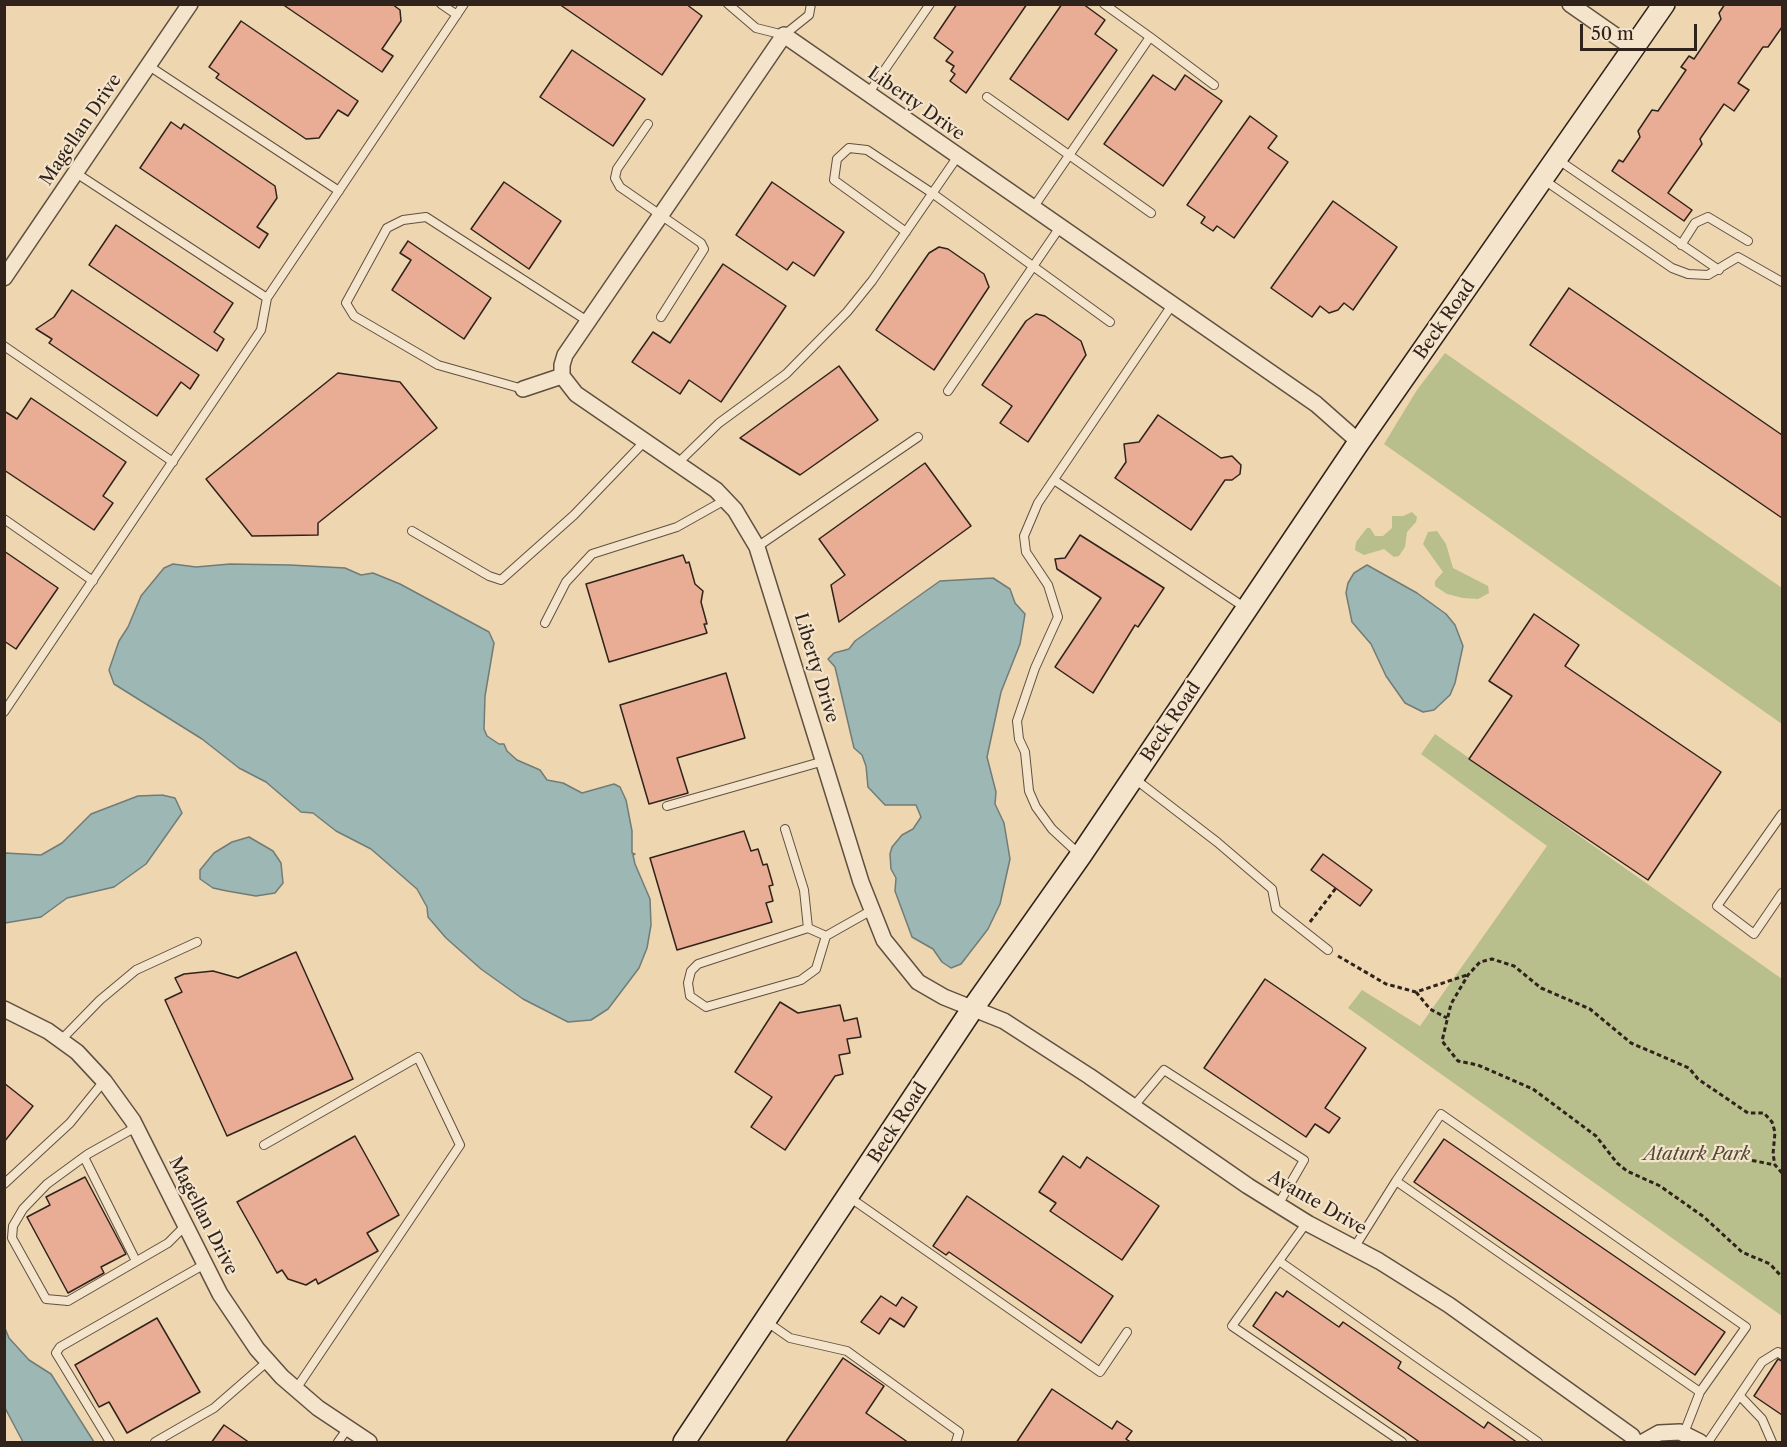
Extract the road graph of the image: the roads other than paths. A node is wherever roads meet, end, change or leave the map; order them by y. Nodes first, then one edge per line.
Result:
1 (190, 4) edge
2 (441, 4) edge
3 (464, 4) edge
4 (728, 4) edge
5 (811, 4) edge
6 (930, 4) edge
7 (1104, 4) edge
8 (1664, 4) edge
9 (1577, 6) edge
10 (457, 15) junction
11 (784, 35) junction
12 (1150, 37) junction
13 (1633, 48) junction
14 (148, 66) junction
15 (1214, 85) dead end
16 (868, 94) junction
17 (987, 97) dead end
18 (648, 124) dead end
19 (1070, 154) junction
20 (957, 156) junction
21 (1557, 159) junction
22 (76, 173) junction
23 (1543, 179) junction
24 (339, 191) junction
25 (932, 193) junction
26 (1033, 208) junction
27 (1150, 213) dead end
28 (661, 215) junction
29 (1060, 227) junction
30 (906, 232) junction
31 (1748, 241) dead end
32 (1681, 245) junction
33 (1033, 268) junction
34 (1719, 270) junction
35 (4, 278) edge
36 (1782, 282) edge
37 (267, 298) junction
38 (1173, 305) junction
39 (661, 316) dead end
40 (589, 322) junction
41 (1110, 322) dead end
42 (4, 346) edge
43 (562, 376) junction
44 (523, 389) joint
45 (948, 391) dead end
46 (918, 437) dead end
47 (645, 441) junction
48 (1359, 442) junction
49 (173, 462) junction
50 (678, 463) junction
51 (1054, 480) junction
52 (725, 500) junction
53 (4, 519) edge
54 (412, 531) dead end
55 (757, 547) junction
56 (93, 581) junction
57 (1248, 609) junction
58 (545, 623) dead end
59 (4, 712) edge
60 (824, 761) junction
61 (1133, 778) junction
62 (667, 806) dead end
63 (1782, 814) edge
64 (785, 829) dead end
65 (1081, 855) junction
66 (1782, 893) edge
67 (872, 910) junction
68 (808, 928) junction
69 (826, 936) junction
70 (197, 942) dead end
71 (1328, 950) road end
72 (973, 1008) junction
73 (4, 1009) edge
74 (61, 1040) junction
75 (104, 1081) junction
76 (1133, 1107) junction
77 (136, 1126) junction
78 (264, 1146) dead end
79 (84, 1157) junction
80 (1396, 1181) junction
81 (4, 1184) edge
82 (849, 1197) junction
83 (1278, 1205) junction
84 (1307, 1222) junction
85 (186, 1225) junction
86 (1354, 1248) junction
87 (136, 1261) junction
88 (1279, 1261) junction
89 (205, 1264) junction
90 (766, 1321) junction
91 (1127, 1332) dead end
92 (1782, 1355) edge
93 (268, 1361) junction
94 (296, 1389) junction
95 (1700, 1392) junction
96 (1740, 1396) junction
97 (348, 1428) junction
98 (1684, 1433) junction
99 (110, 1443) edge
100 (155, 1443) edge
101 (339, 1443) edge
102 (369, 1443) edge
103 (684, 1443) edge
104 (956, 1443) edge
105 (1402, 1443) edge
106 (1538, 1443) edge
107 (1635, 1443) edge
108 (1643, 1443) edge
109 (1700, 1443) edge
110 (1708, 1443) edge
111 (1772, 1443) edge

1 - 14 street, Magellan Drive
2 - 10 lane
3 - 10 lane
4 - 11 lane
5 - 11 lane
6 - 16 lane
7 - 12 lane
8 - 13 street, Beck Road
9 - 13 street
10 - 24 lane
11 - 16 street, Liberty Drive
11 - 28 street
12 - 15 lane
12 - 19 lane
13 - 21 street, Beck Road
14 - 22 street, Magellan Drive
14 - 24 lane
16 - 20 street, Liberty Drive
17 - 19 lane
18 - 28 lane
19 - 26 lane
19 - 27 lane
20 - 25 lane
20 - 26 street, Liberty Drive
21 - 23 street, Beck Road
21 - 32 lane
22 - 35 street, Magellan Drive
22 - 37 lane
23 - 34 lane
23 - 48 street, Beck Road
24 - 37 lane
25 - 30 lane
25 - 30 lane
25 - 33 lane
26 - 29 street, Liberty Drive
28 - 39 lane
28 - 40 street
29 - 33 lane
29 - 38 street, Liberty Drive
30 - 50 lane
31 - 32 lane
32 - 34 lane
33 - 41 lane
33 - 45 lane
34 - 36 lane
37 - 49 lane
38 - 48 street, Liberty Drive
38 - 51 lane
40 - 43 street
40 - 44 lane
42 - 49 lane
43 - 44 street
43 - 47 street, Liberty Drive
46 - 55 lane
47 - 50 street, Liberty Drive
47 - 54 lane
48 - 57 street, Beck Road
49 - 56 lane
50 - 52 street, Liberty Drive
51 - 57 lane
51 - 65 lane
52 - 55 street, Liberty Drive
52 - 58 lane
53 - 56 lane
55 - 60 street, Liberty Drive
56 - 59 lane
57 - 61 street, Beck Road
60 - 62 lane
60 - 67 street, Liberty Drive
61 - 65 street, Beck Road
61 - 71 lane
63 - 66 lane
64 - 68 lane
65 - 72 street, Beck Road
67 - 69 lane
67 - 72 street, Liberty Drive
68 - 69 lane
68 - 69 lane
70 - 74 lane
72 - 76 street, Avante Drive
72 - 82 street, Beck Road
73 - 74 street, Magellan Drive
74 - 75 street, Magellan Drive
75 - 77 street, Magellan Drive
75 - 81 lane
76 - 83 street, Avante Drive
76 - 83 lane
77 - 79 lane
77 - 85 street, Magellan Drive
78 - 94 lane
79 - 87 lane
79 - 87 lane
80 - 86 lane
80 - 95 lane
80 - 95 lane
82 - 90 street, Beck Road
82 - 91 lane
83 - 84 street, Avante Drive
84 - 86 street, Avante Drive
84 - 88 lane
85 - 87 lane
85 - 89 street, Magellan Drive
86 - 107 street, Avante Drive
88 - 105 lane
88 - 106 lane
89 - 93 street, Magellan Drive
89 - 99 lane
90 - 103 street, Beck Road
90 - 104 lane
92 - 96 lane
93 - 94 street, Magellan Drive
93 - 100 lane
94 - 97 street, Magellan Drive
95 - 98 lane
96 - 110 lane
96 - 111 lane
97 - 101 lane
97 - 102 street, Magellan Drive
98 - 108 street
98 - 109 street

